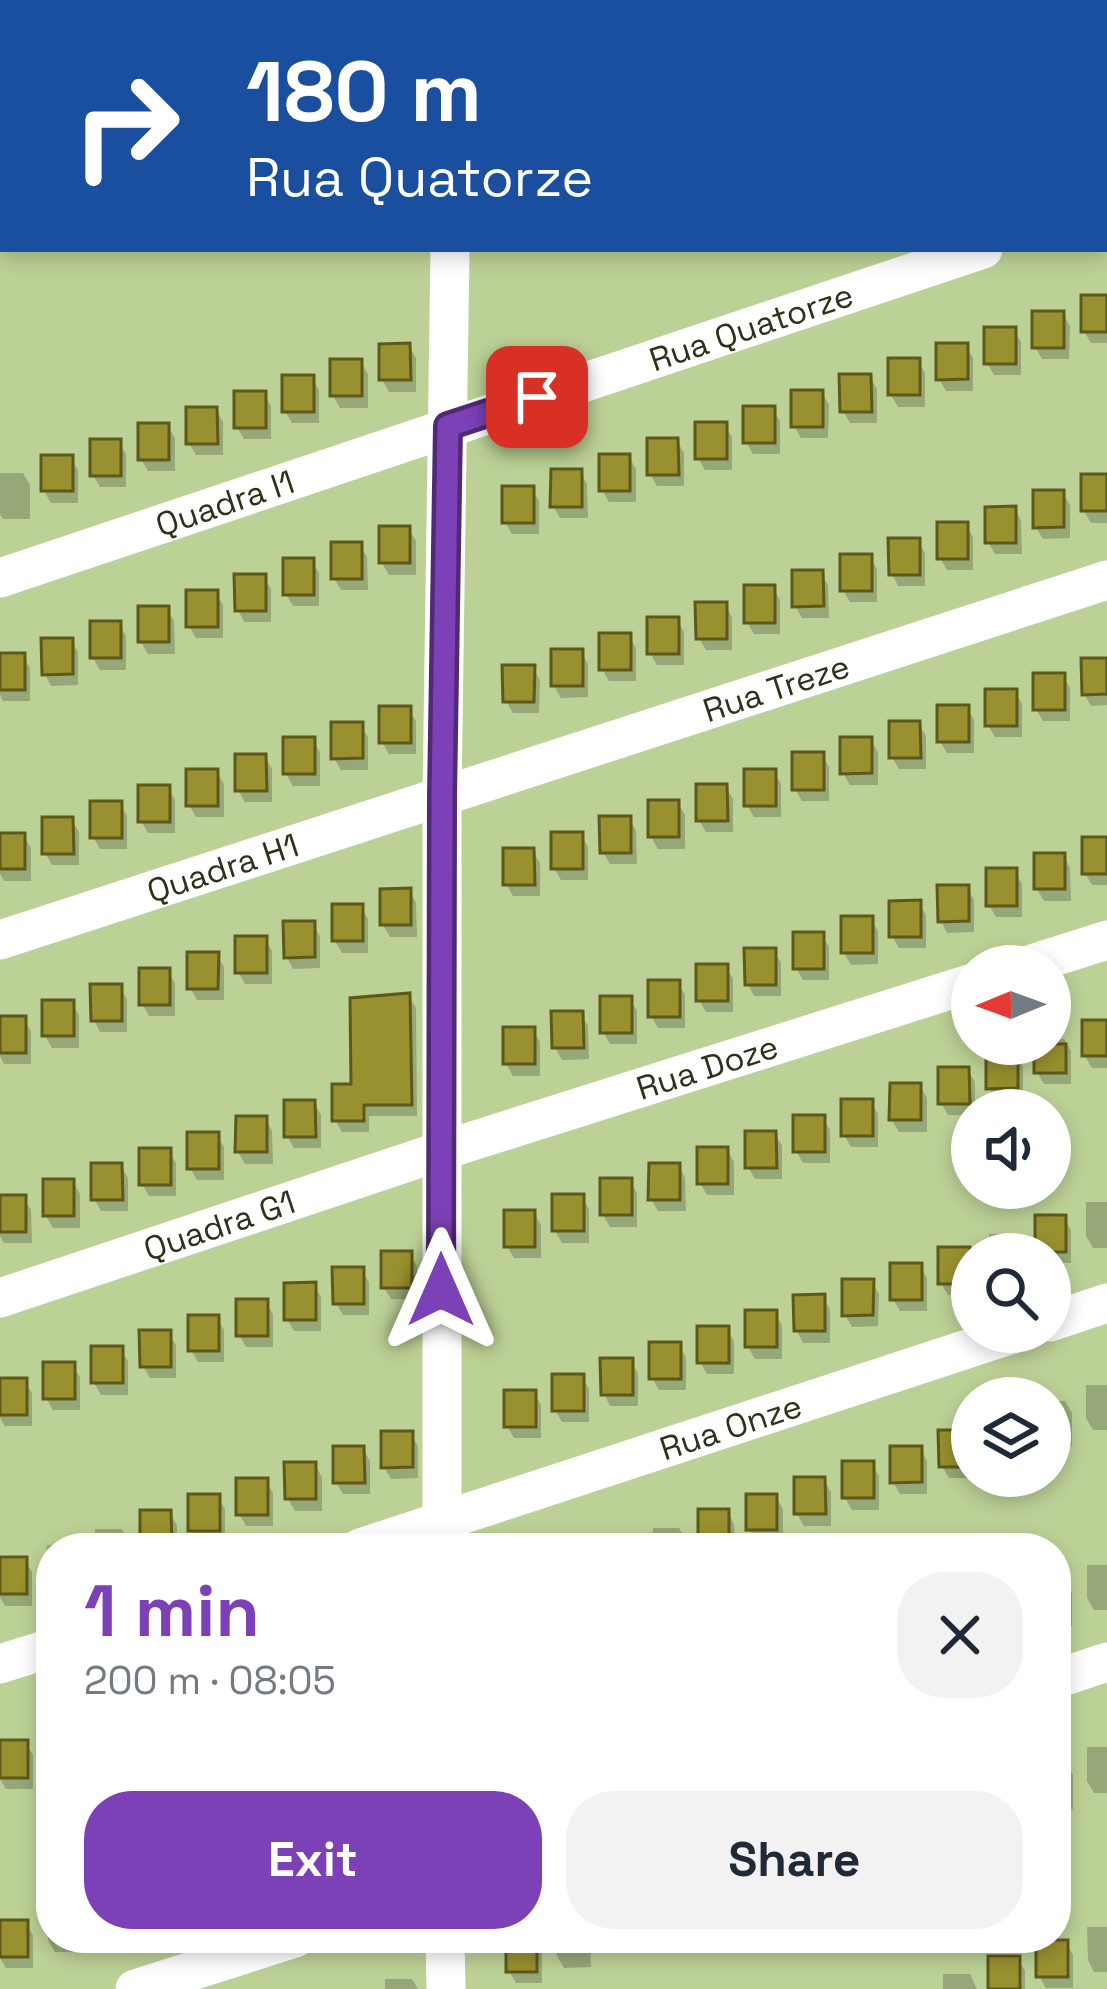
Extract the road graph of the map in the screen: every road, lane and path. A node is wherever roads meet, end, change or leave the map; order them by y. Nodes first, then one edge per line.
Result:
1 (451, 252) edge
2 (974, 252) edge
3 (448, 426) junction
4 (0, 578) edge
5 (1107, 580) edge
6 (442, 795) junction
7 (0, 940) edge
8 (1107, 940) edge
9 (1071, 951) edge
10 (951, 990) edge
11 (441, 1151) junction
12 (0, 1298) edge
13 (1107, 1303) edge
14 (1071, 1315) edge
15 (959, 1353) edge
16 (442, 1533) edge
17 (448, 1533) edge
18 (36, 1653) edge
19 (1107, 1662) edge
20 (0, 1664) edge
21 (1071, 1674) edge
22 (248, 1953) edge
23 (445, 1953) edge
24 (136, 1989) edge
25 (446, 1989) edge

1 - 3 street
2 - 3 street, Rua Quatorze
3 - 4 street, Quadra I1
3 - 6 street
5 - 6 street, Rua Treze
6 - 7 street, Quadra H1
6 - 11 street
8 - 9 street
10 - 11 street, Rua Doze
11 - 12 street, Quadra G1
11 - 16 street
13 - 14 street
15 - 17 street, Rua Onze
18 - 20 street
19 - 21 street
22 - 24 street
23 - 25 street

